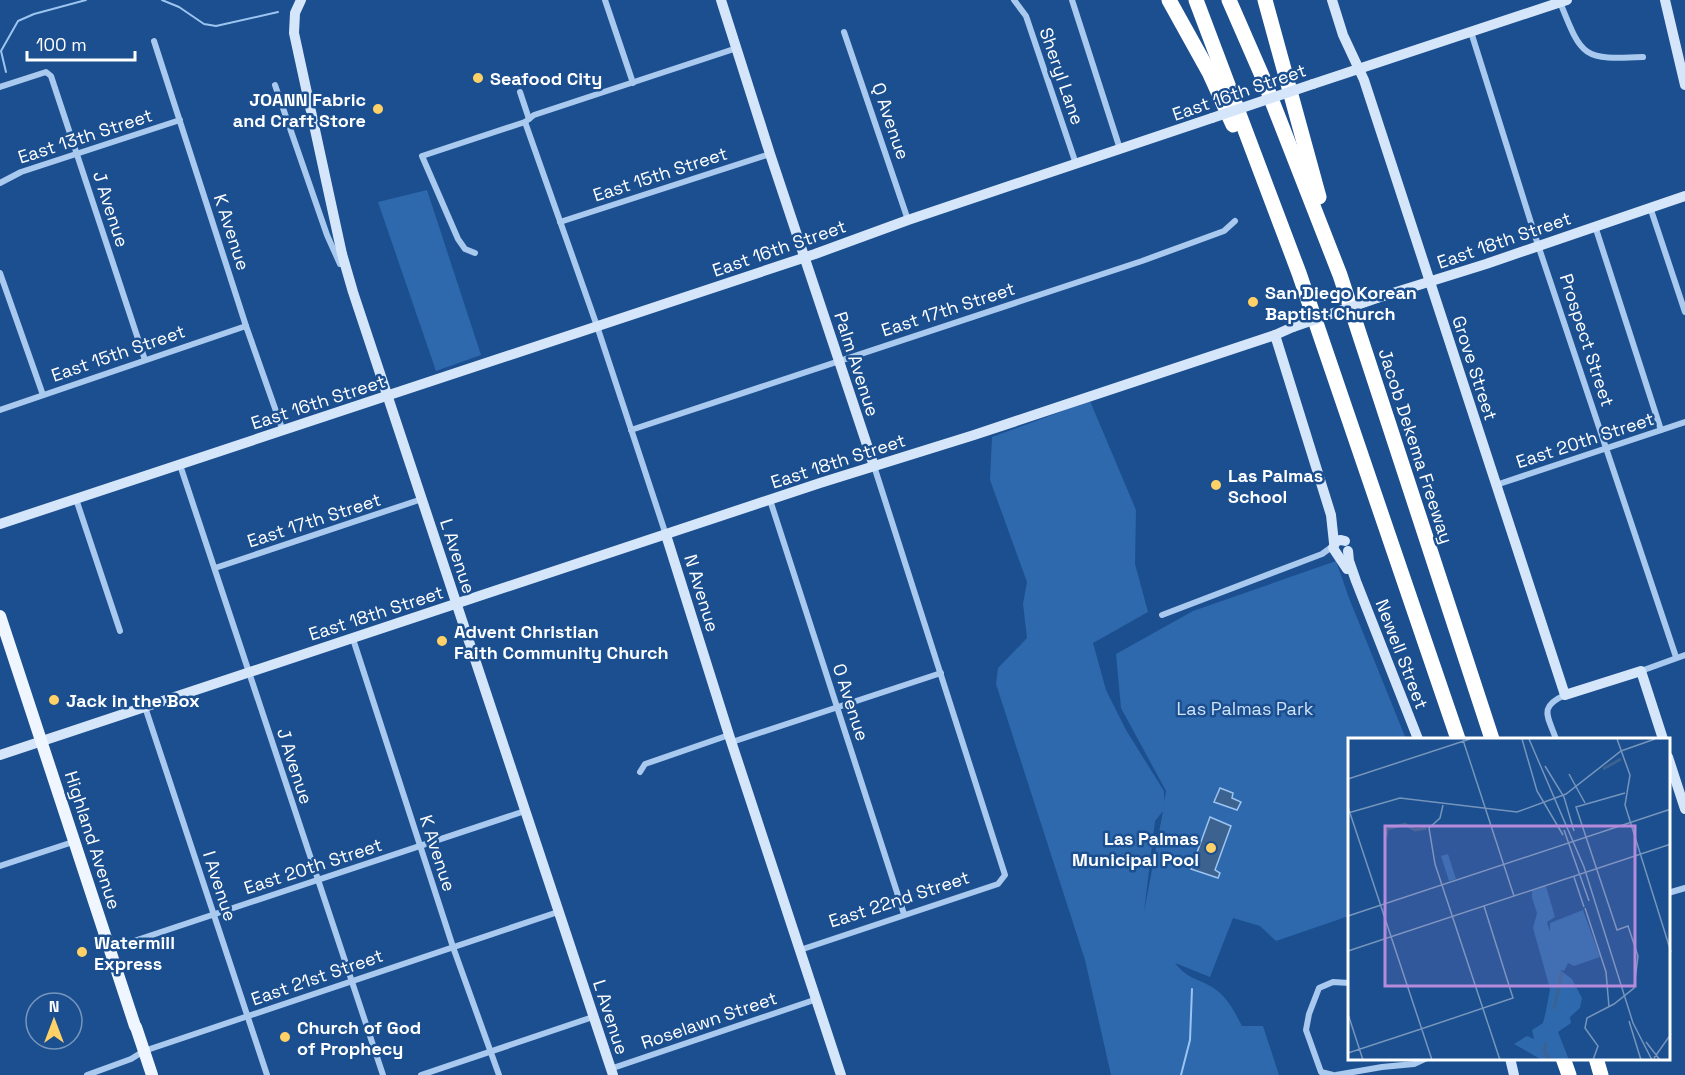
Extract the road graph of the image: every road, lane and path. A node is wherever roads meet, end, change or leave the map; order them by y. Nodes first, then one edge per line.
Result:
1 (301, 0) edge
2 (605, 0) edge
3 (721, 0) edge
4 (1014, 0) edge
5 (1072, 0) edge
6 (1169, 0) edge
7 (1196, 0) edge
8 (1229, 0) edge
9 (1265, 0) edge
10 (1332, 0) edge
11 (1665, 0) edge
12 (1564, 1) edge
13 (1543, 4) edge
14 (844, 32) dead end
15 (1471, 32) junction
16 (154, 41) dead end
17 (736, 48) junction
18 (1642, 57) dead end
19 (1359, 68) junction
20 (633, 83) junction
21 (274, 85) dead end
22 (1685, 85) edge
23 (0, 87) edge
24 (520, 92) dead end
25 (180, 120) junction
26 (527, 121) junction
27 (1120, 149) junction
28 (78, 153) junction
29 (770, 154) junction
30 (1076, 164) junction
31 (0, 183) edge
32 (1685, 196) edge
33 (1650, 207) junction
34 (908, 220) junction
35 (1235, 221) dead end
36 (560, 222) junction
37 (1595, 226) junction
38 (1538, 245) junction
39 (475, 253) dead end
40 (805, 257) junction
41 (0, 273) edge
42 (1299, 273) junction
43 (1340, 275) junction
44 (1430, 283) junction
45 (353, 292) junction
46 (1685, 312) edge
47 (246, 326) junction
48 (597, 326) junction
49 (1275, 335) junction
50 (145, 360) junction
51 (839, 361) junction
52 (43, 395) junction
53 (389, 397) junction
54 (0, 410) edge
55 (1685, 422) edge
56 (631, 430) junction
57 (1661, 430) junction
58 (283, 432) junction
59 (1606, 449) junction
60 (180, 465) junction
61 (874, 466) junction
62 (1495, 485) junction
63 (76, 499) junction
64 (422, 499) junction
65 (770, 500) junction
66 (0, 525) edge
67 (666, 535) junction
68 (1339, 548) junction
69 (215, 568) junction
70 (456, 604) junction
71 (1162, 615) dead end
72 (0, 616) edge
73 (120, 631) dead end
74 (353, 639) junction
75 (1685, 655) edge
76 (1676, 657) junction
77 (1641, 671) junction
78 (248, 672) junction
79 (941, 673) junction
80 (1565, 695) junction
81 (145, 707) junction
82 (837, 707) junction
83 (1418, 738) edge
84 (1458, 738) edge
85 (1491, 738) edge
86 (1556, 738) edge
87 (1663, 738) edge
88 (731, 739) junction
89 (41, 741) junction
90 (0, 755) edge
91 (1670, 763) edge
92 (640, 772) dead end
93 (1685, 809) edge
94 (525, 811) junction
95 (76, 841) junction
96 (420, 846) junction
97 (0, 866) edge
98 (1005, 875) joint
99 (317, 880) junction
100 (1685, 888) edge
101 (1670, 892) edge
102 (558, 912) junction
103 (904, 914) junction
104 (214, 915) junction
105 (453, 947) junction
106 (110, 949) junction
107 (800, 950) junction
108 (351, 982) junction
109 (1348, 983) edge
110 (817, 999) junction
111 (246, 1017) junction
112 (593, 1017) junction
113 (144, 1051) junction
114 (492, 1052) junction
115 (1424, 1060) edge
116 (1510, 1060) edge
117 (1563, 1060) edge
118 (1596, 1060) edge
119 (611, 1072) edge
120 (87, 1075) edge
121 (152, 1075) edge
122 (267, 1075) edge
123 (383, 1075) edge
124 (421, 1075) edge
125 (499, 1075) edge
126 (841, 1075) edge
127 (1335, 1075) edge
128 (1514, 1075) edge
129 (1569, 1075) edge
130 (1601, 1075) edge

1 - 45 street
2 - 20 street
3 - 17 street, Palm Avenue
4 - 30 street, Sheryl Lane
5 - 27 street
6 - 42 highway
7 - 42 highway
8 - 43 highway, Jacob Dekema Freeway
9 - 43 highway
10 - 19 street, Grove Street
11 - 22 street
12 - 13 street, East 16th Street
12 - 18 street
13 - 15 street, East 16th Street
14 - 34 street, Q Avenue
15 - 19 street, East 16th Street
15 - 38 street, Prospect Street
16 - 25 street, K Avenue
17 - 20 street
17 - 29 street, Palm Avenue
19 - 27 street, East 16th Street, bridge
19 - 44 street, Grove Street
20 - 26 street
21 - 45 street, L Avenue
23 - 28 street, J Avenue
24 - 26 street, N Avenue
25 - 28 street, East 13th Street
25 - 47 street, K Avenue
26 - 36 street, N Avenue
26 - 39 street
27 - 30 street, East 16th Street
28 - 31 street, East 13th Street
28 - 50 street, J Avenue
29 - 36 street, East 15th Street
29 - 40 street, Palm Avenue
30 - 34 street, East 16th Street
32 - 33 street, East 18th Street
33 - 37 street, East 18th Street
33 - 46 street
34 - 40 street, East 16th Street
35 - 51 street, East 17th Street
36 - 48 street, N Avenue
37 - 38 street, East 18th Street
37 - 57 street
38 - 44 street, East 18th Street
38 - 59 street, Prospect Street
40 - 48 street, East 16th Street
40 - 51 street, Palm Avenue
41 - 52 street
42 - 84 highway
43 - 85 highway, Jacob Dekema Freeway
44 - 49 street, East 18th Street, bridge
44 - 62 street, Grove Street
45 - 53 street, L Avenue
47 - 50 street, East 15th Street
47 - 58 street, K Avenue
48 - 53 street, East 16th Street
48 - 56 street, N Avenue
49 - 61 street, East 18th Street
49 - 68 street, Newell Street
50 - 52 street, East 15th Street
51 - 56 street, East 17th Street
51 - 61 street, Palm Avenue
52 - 54 street, East 15th Street
53 - 58 street, East 16th Street
53 - 64 street, L Avenue
55 - 57 street, East 20th Street
56 - 67 street, N Avenue
57 - 59 street, East 20th Street
58 - 60 street, East 16th Street
59 - 62 street, East 20th Street
59 - 76 street, Prospect Street
60 - 63 street, East 16th Street
60 - 69 street, J Avenue
61 - 65 street, East 18th Street
61 - 79 street, Palm Avenue
62 - 80 street, Grove Street
63 - 66 street, East 16th Street
63 - 73 street
64 - 69 street, East 17th Street
64 - 70 street, L Avenue
65 - 67 street, East 18th Street
65 - 82 street, O Avenue
67 - 70 street, East 18th Street
67 - 88 street, N Avenue
68 - 71 street
68 - 83 street, Newell Street
69 - 78 street, J Avenue
70 - 74 street, East 18th Street
70 - 94 street, L Avenue
72 - 89 main road, Highland Avenue
74 - 78 street, East 18th Street
74 - 96 street, K Avenue
75 - 76 street
76 - 77 street
77 - 80 street
77 - 87 street
78 - 81 street, East 18th Street
78 - 99 street, J Avenue
79 - 82 street
79 - 98 street, Palm Avenue
80 - 86 street
81 - 89 street, East 18th Street
81 - 104 street, I Avenue
82 - 88 street
82 - 103 street, O Avenue
88 - 92 street
88 - 107 street, N Avenue
89 - 90 street, East 18th Street
89 - 95 main road, Highland Avenue
91 - 93 street
94 - 96 street, East 20th Street
94 - 102 street, L Avenue
95 - 97 street
95 - 106 main road, Highland Avenue
96 - 99 street, East 20th Street
96 - 105 street, K Avenue
98 - 103 street, East 22nd Street
99 - 104 street, East 20th Street
99 - 108 street, J Avenue
100 - 101 street
102 - 105 street, East 21st Street
102 - 112 street, L Avenue
103 - 107 street, East 22nd Street
104 - 106 street, East 20th Street
104 - 111 street, I Avenue
105 - 108 street, East 21st Street
105 - 114 street, K Avenue
106 - 113 main road, Highland Avenue
107 - 110 street, N Avenue
108 - 111 street, East 21st Street
108 - 123 street, J Avenue
109 - 127 street
110 - 119 street, Roselawn Street
110 - 126 street, N Avenue
111 - 113 street, East 21st Street
111 - 122 street, I Avenue
112 - 114 street
112 - 119 street, L Avenue
113 - 120 street, East 21st Street
113 - 121 main road, Highland Avenue
114 - 124 street
114 - 125 street, K Avenue
115 - 127 street
116 - 128 street
117 - 129 highway
118 - 130 highway

